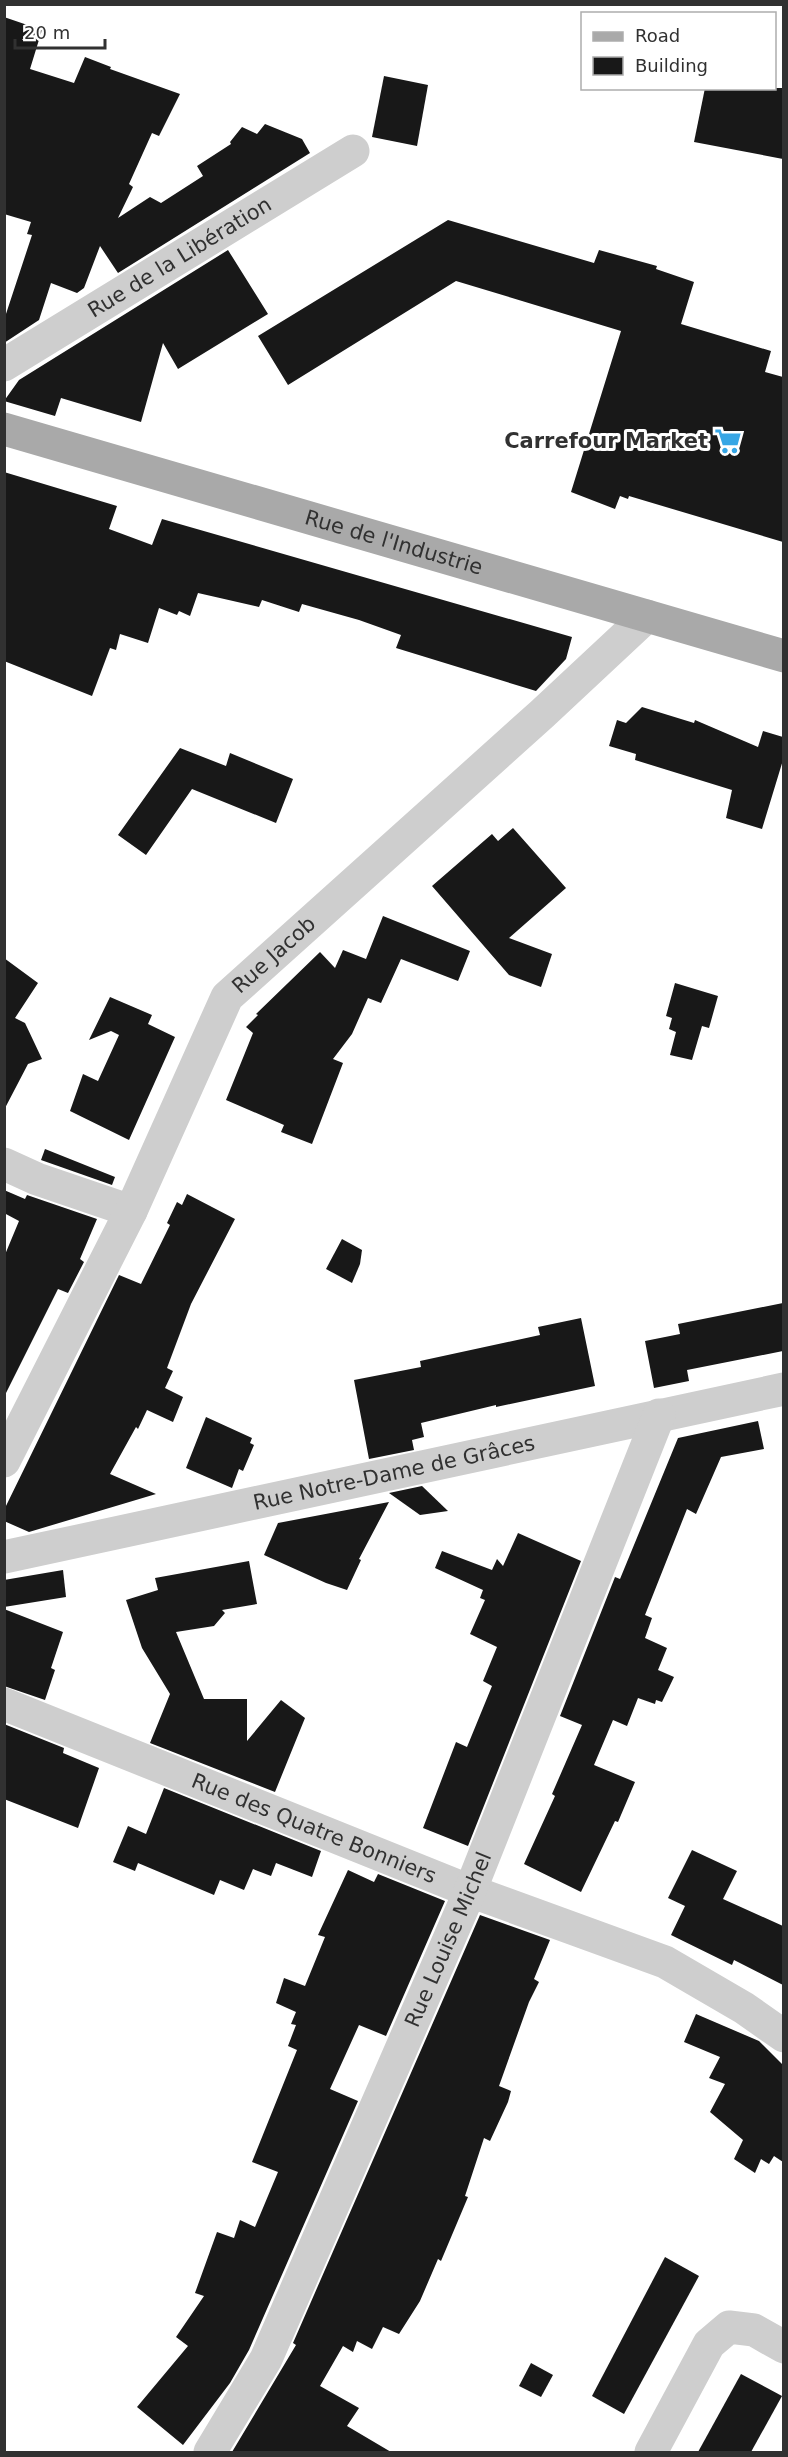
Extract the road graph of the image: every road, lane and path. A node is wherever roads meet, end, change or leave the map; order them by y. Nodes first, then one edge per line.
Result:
1 (353, 151) dead end
2 (4, 365) edge
3 (4, 429) edge
4 (647, 616) junction
5 (783, 656) edge
6 (4, 1164) edge
7 (131, 1211) junction
8 (783, 1389) edge
9 (659, 1415) junction
10 (4, 1461) edge
11 (4, 1557) edge
12 (4, 1704) edge
13 (470, 1891) junction
14 (783, 2036) edge
15 (783, 2346) edge
16 (210, 2452) edge
17 (651, 2452) edge

1 - 2 street, Rue de la Libération
3 - 4 main road, Rue de l'Industrie
4 - 5 main road, Rue de l'Industrie
4 - 7 street, Rue Jacob
6 - 7 street
7 - 10 street, Rue Jacob
8 - 9 street, Rue Notre-Dame de Grâces
9 - 11 street, Rue Notre-Dame de Grâces
9 - 13 street, Rue Louise Michel
12 - 13 street, Rue des Quatre Bonniers
13 - 14 street, Rue des Quatre Bonniers
13 - 16 street, Rue Louise Michel
15 - 17 street

